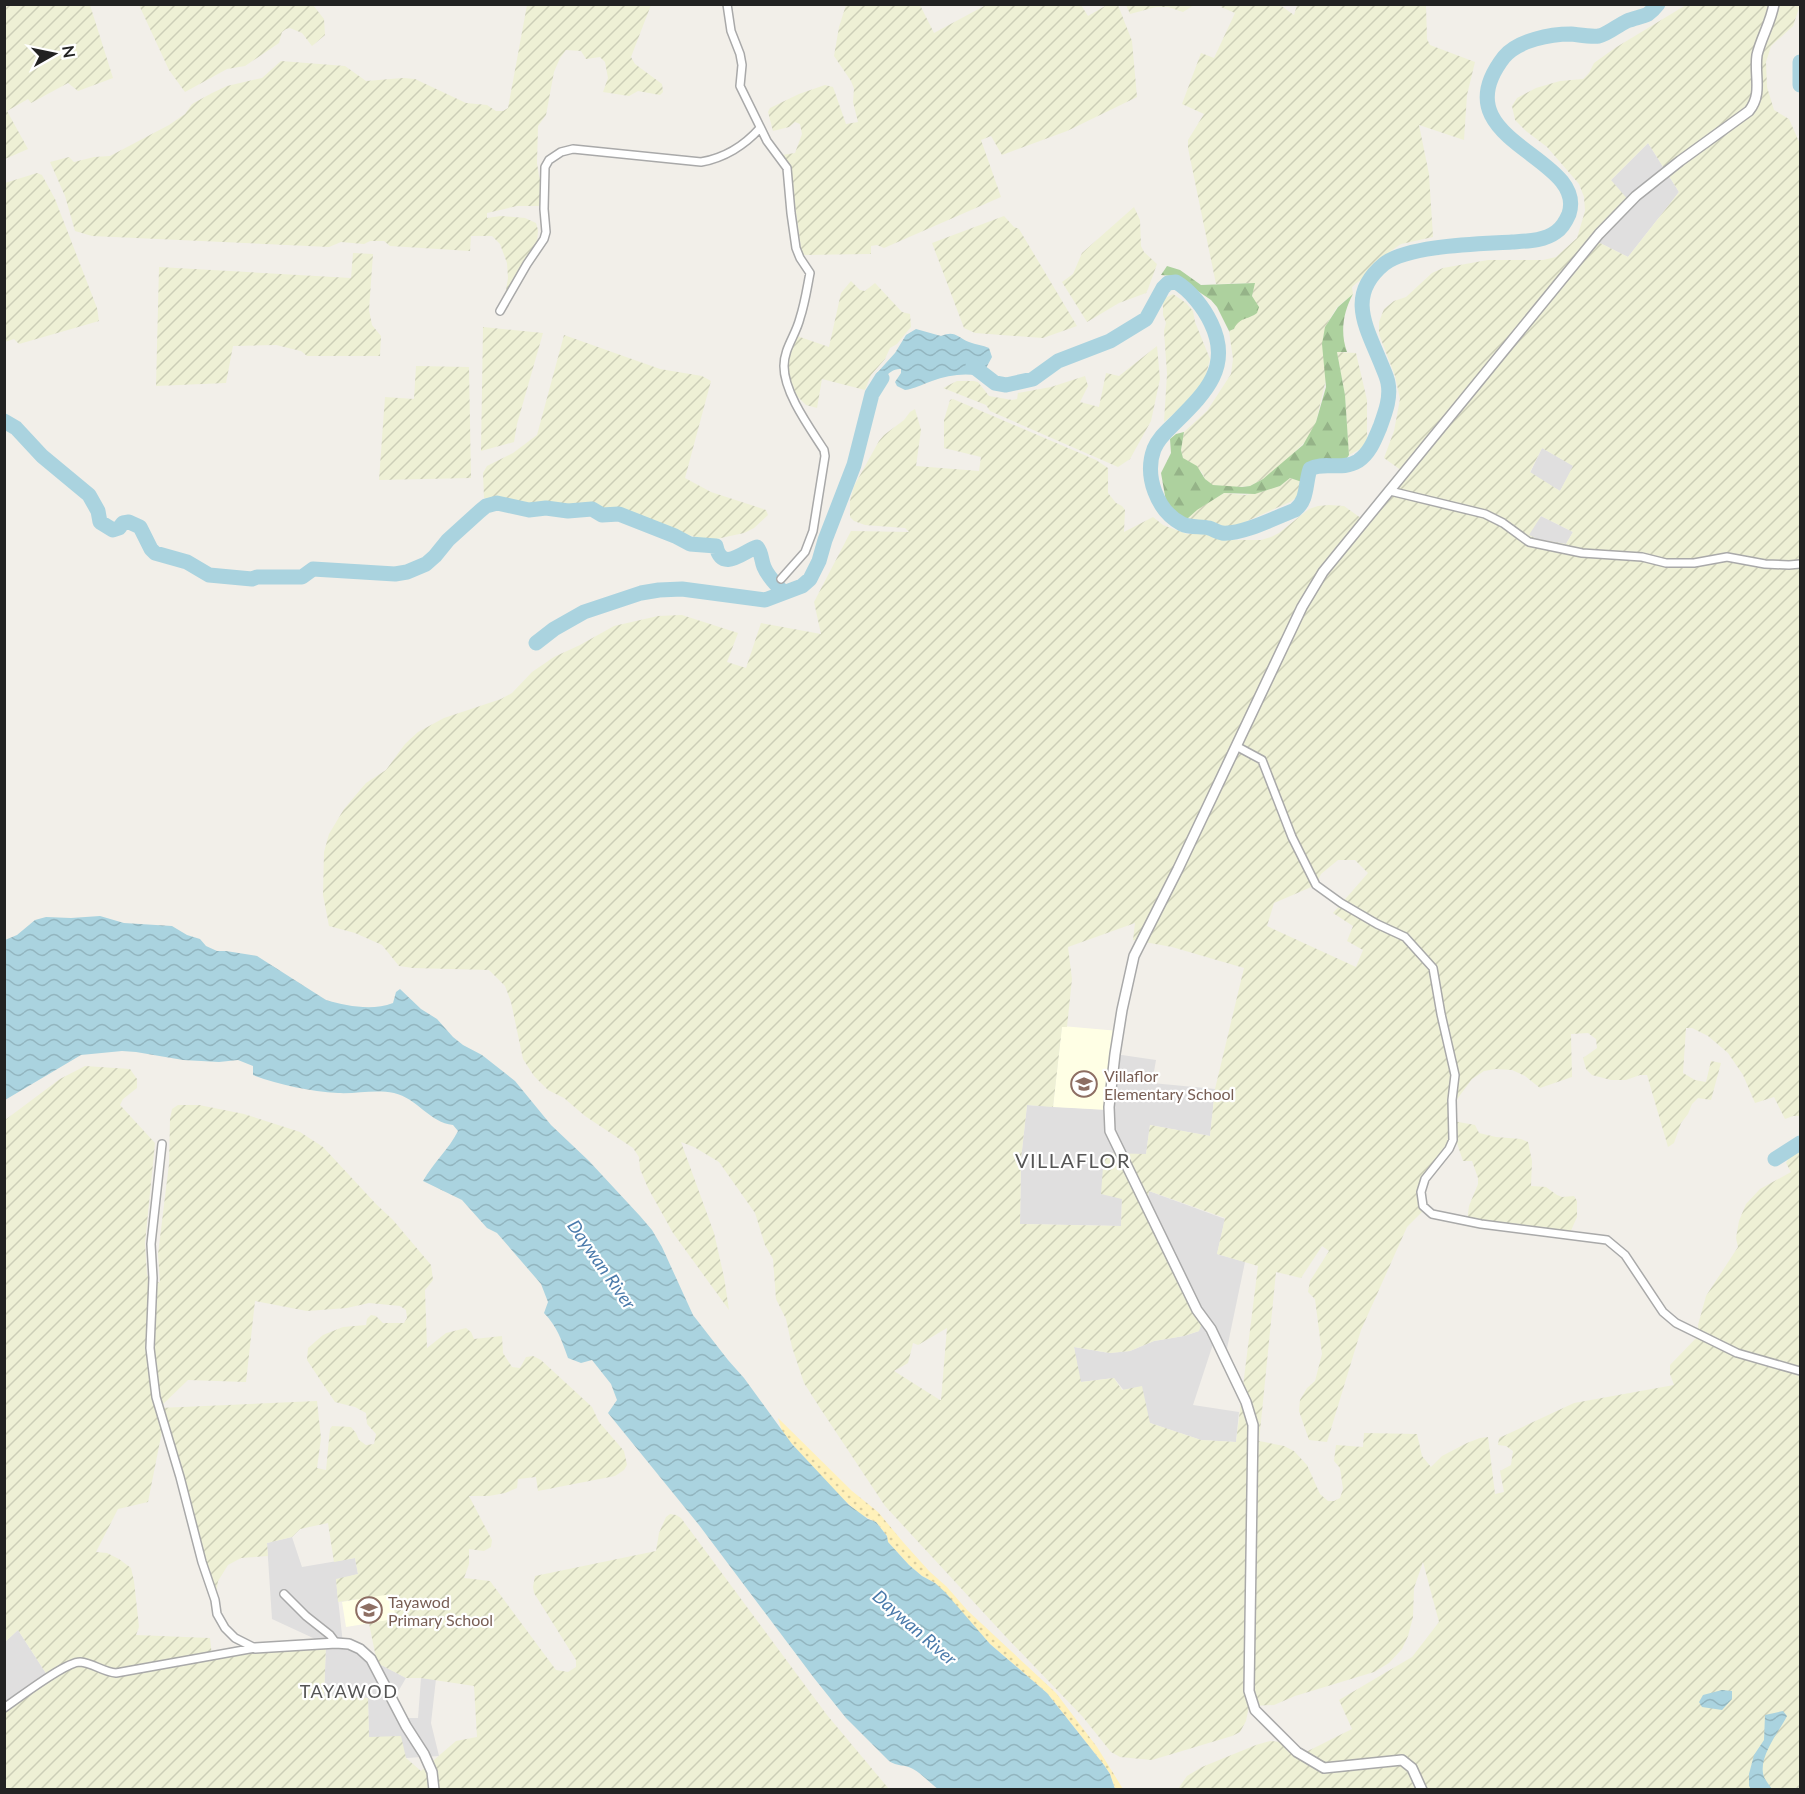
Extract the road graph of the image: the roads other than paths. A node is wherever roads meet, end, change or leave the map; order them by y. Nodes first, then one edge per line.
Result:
1 (727, 4) edge
2 (1774, 4) edge
3 (760, 128) junction
4 (500, 311) dead end
5 (1390, 491) junction
6 (1800, 564) edge
7 (781, 579) dead end
8 (1236, 746) junction
9 (162, 1144) dead end
10 (1800, 1371) edge
11 (284, 1594) dead end
12 (336, 1643) junction
13 (255, 1648) junction
14 (4, 1708) edge
15 (434, 1790) edge
16 (1422, 1790) edge

1 - 3 street
2 - 5 street
3 - 4 street
3 - 7 street
5 - 6 street
5 - 8 street
8 - 10 street
8 - 16 street
9 - 13 street
11 - 12 street
12 - 13 street
12 - 15 street
13 - 14 street

